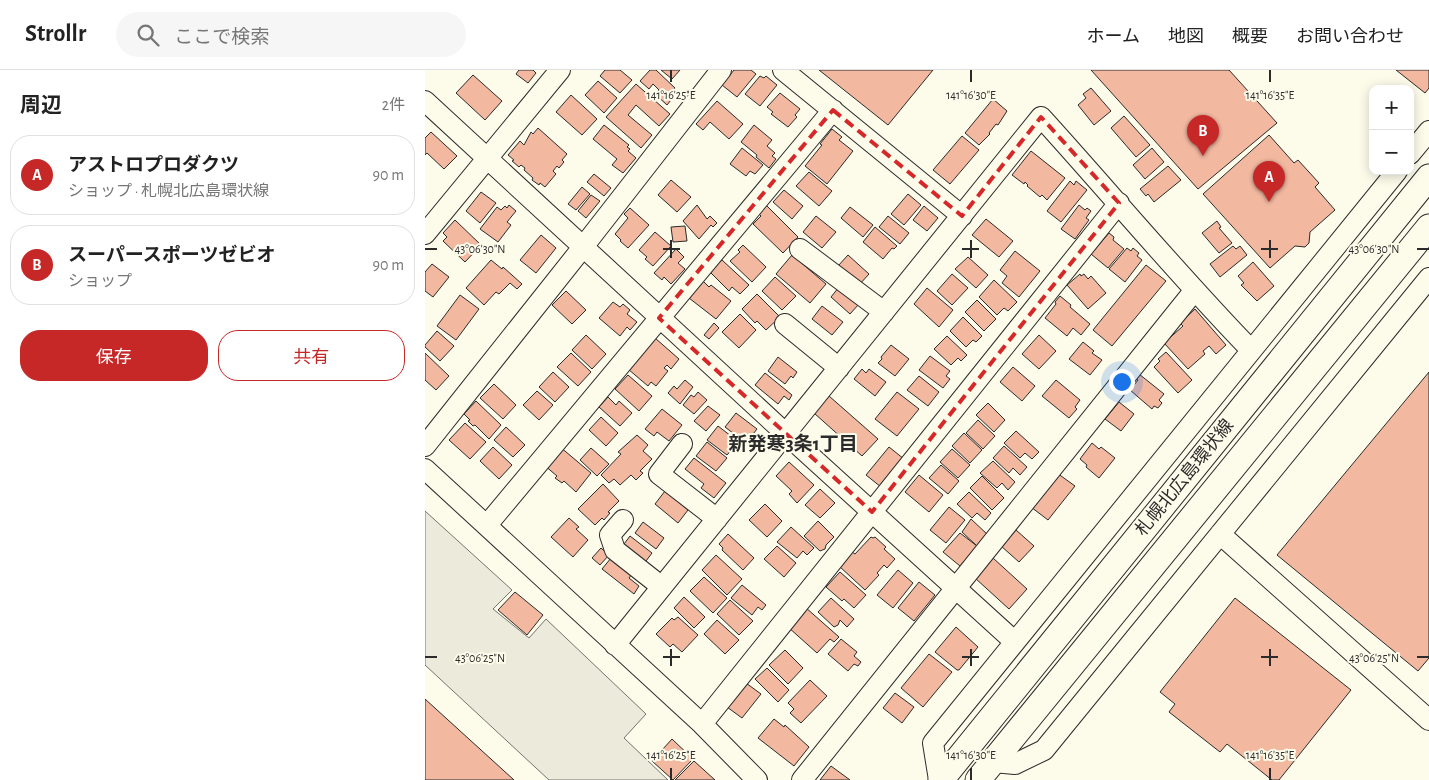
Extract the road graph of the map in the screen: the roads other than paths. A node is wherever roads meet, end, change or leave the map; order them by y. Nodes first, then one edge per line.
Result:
1 (560, 70) edge
2 (721, 70) edge
3 (783, 70) edge
4 (425, 102) edge
5 (833, 110) junction
6 (1429, 131) edge
7 (1414, 149) edge
8 (487, 159) junction
9 (1394, 175) edge
10 (1429, 176) edge
11 (1119, 203) junction
12 (961, 216) junction
13 (1429, 227) edge
14 (425, 234) edge
15 (583, 247) junction
16 (800, 249) dead end
17 (1429, 278) edge
18 (1194, 291) junction
19 (884, 312) junction
20 (659, 318) junction
21 (785, 324) dead end
22 (1251, 350) junction
23 (839, 368) junction
24 (785, 434) junction
25 (683, 444) dead end
26 (425, 446) edge
27 (425, 469) edge
28 (872, 512) junction
29 (717, 519) junction
30 (623, 520) dead end
31 (487, 526) junction
32 (1219, 534) junction
33 (661, 587) junction
34 (955, 587) junction
35 (1015, 642) junction
36 (615, 645) junction
37 (1429, 720) edge
38 (702, 724) junction
39 (986, 771) edge
40 (757, 780) edge
41 (802, 780) edge
42 (940, 780) edge

1 - 8 street
2 - 15 street
3 - 5 street
4 - 8 street
5 - 12 street
5 - 20 street
6 - 7 street
8 - 14 street
8 - 15 street
9 - 22 street
10 - 42 main road, 札幌北広島環状線
11 - 12 street
11 - 18 street
11 - 28 street
12 - 19 street
13 - 39 main road, 札幌北広島環状線
15 - 20 street
15 - 26 street
16 - 19 street
17 - 32 street
18 - 22 street
18 - 34 street
19 - 23 street
20 - 24 street
20 - 31 street
21 - 23 street
22 - 35 street
23 - 24 street
24 - 28 street
24 - 29 street
25 - 29 street
27 - 31 street
28 - 34 street
28 - 38 street
29 - 33 street
30 - 33 street
31 - 36 street
32 - 37 street
32 - 39 street
33 - 36 street
34 - 35 street
34 - 41 street
35 - 42 street
36 - 38 street
38 - 40 street

